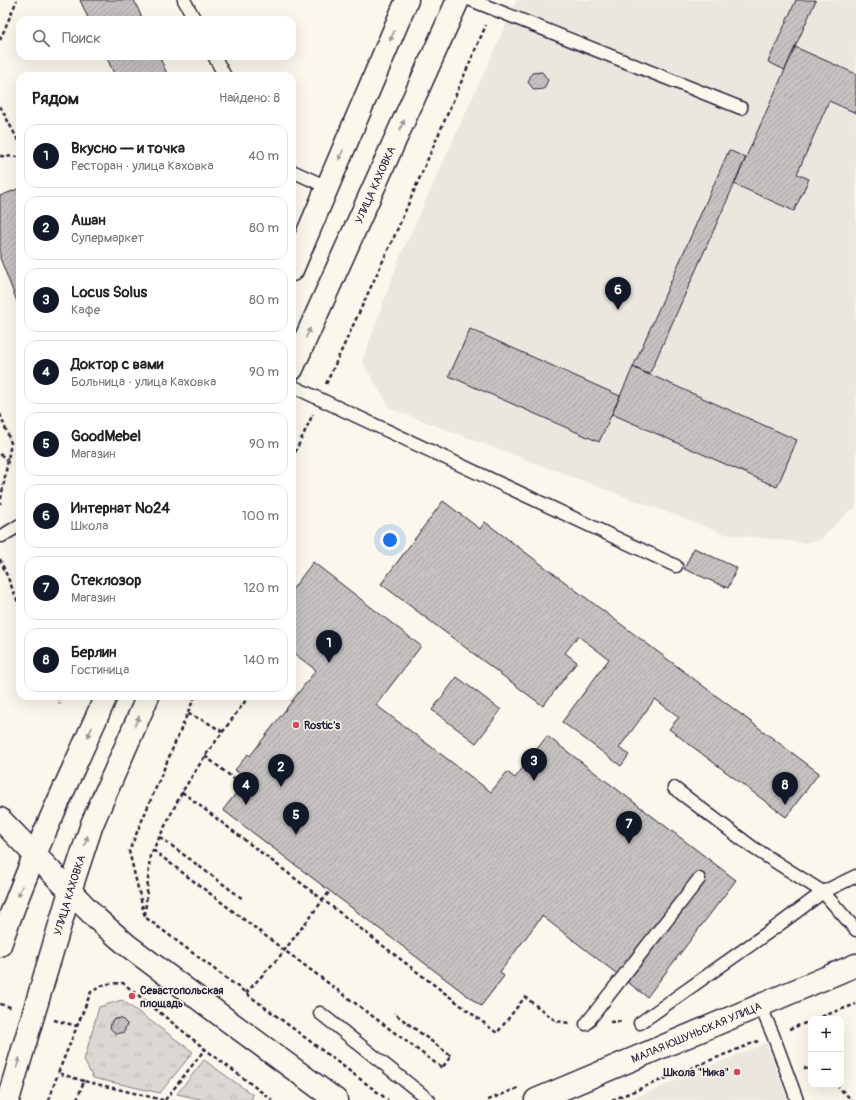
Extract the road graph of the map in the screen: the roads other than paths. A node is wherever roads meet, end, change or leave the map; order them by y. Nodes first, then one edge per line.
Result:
1 (184, 0) edge
2 (407, 0) edge
3 (458, 0) edge
4 (471, 0) edge
5 (193, 16) edge
6 (216, 60) edge
7 (223, 72) edge
8 (741, 108) dead end
9 (296, 173) edge
10 (327, 187) junction
11 (296, 261) edge
12 (296, 360) edge
13 (296, 388) edge
14 (16, 527) edge
15 (2, 536) dead end
16 (676, 566) dead end
17 (104, 700) edge
18 (146, 700) edge
19 (674, 788) dead end
20 (0, 819) edge
21 (35, 855) junction
22 (856, 876) edge
23 (699, 879) dead end
24 (70, 891) junction
25 (823, 892) junction
26 (856, 930) edge
27 (0, 945) edge
28 (856, 964) edge
29 (760, 1005) junction
30 (320, 1013) dead end
31 (640, 1023) dead end
32 (586, 1024) dead end
33 (8, 1100) edge
34 (336, 1100) edge
35 (429, 1100) edge
36 (536, 1100) edge
37 (798, 1100) edge

1 - 5 lane
2 -> 10 main road
12 -> 3 main road, УЛИЦА КАХОВКА
4 - 8 lane
6 - 7 lane
9 - 10 lane
10 - 11 main road
13 - 16 lane
14 - 15 lane
17 -> 21 main road
24 -> 18 main road, УЛИЦА КАХОВКА
19 - 25 lane
20 - 21 main road
21 - 24 main road
21 -> 27 main road
22 - 25 lane
23 - 32 lane
33 -> 24 main road, УЛИЦА КАХОВКА
24 - 34 main road
25 - 26 lane
25 - 31 lane
28 - 29 main road, МАЛАЯ ЮШУНЬСКАЯ УЛИЦА
29 - 36 main road, МАЛАЯ ЮШУНЬСКАЯ УЛИЦА
29 - 37 lane
30 - 35 lane

